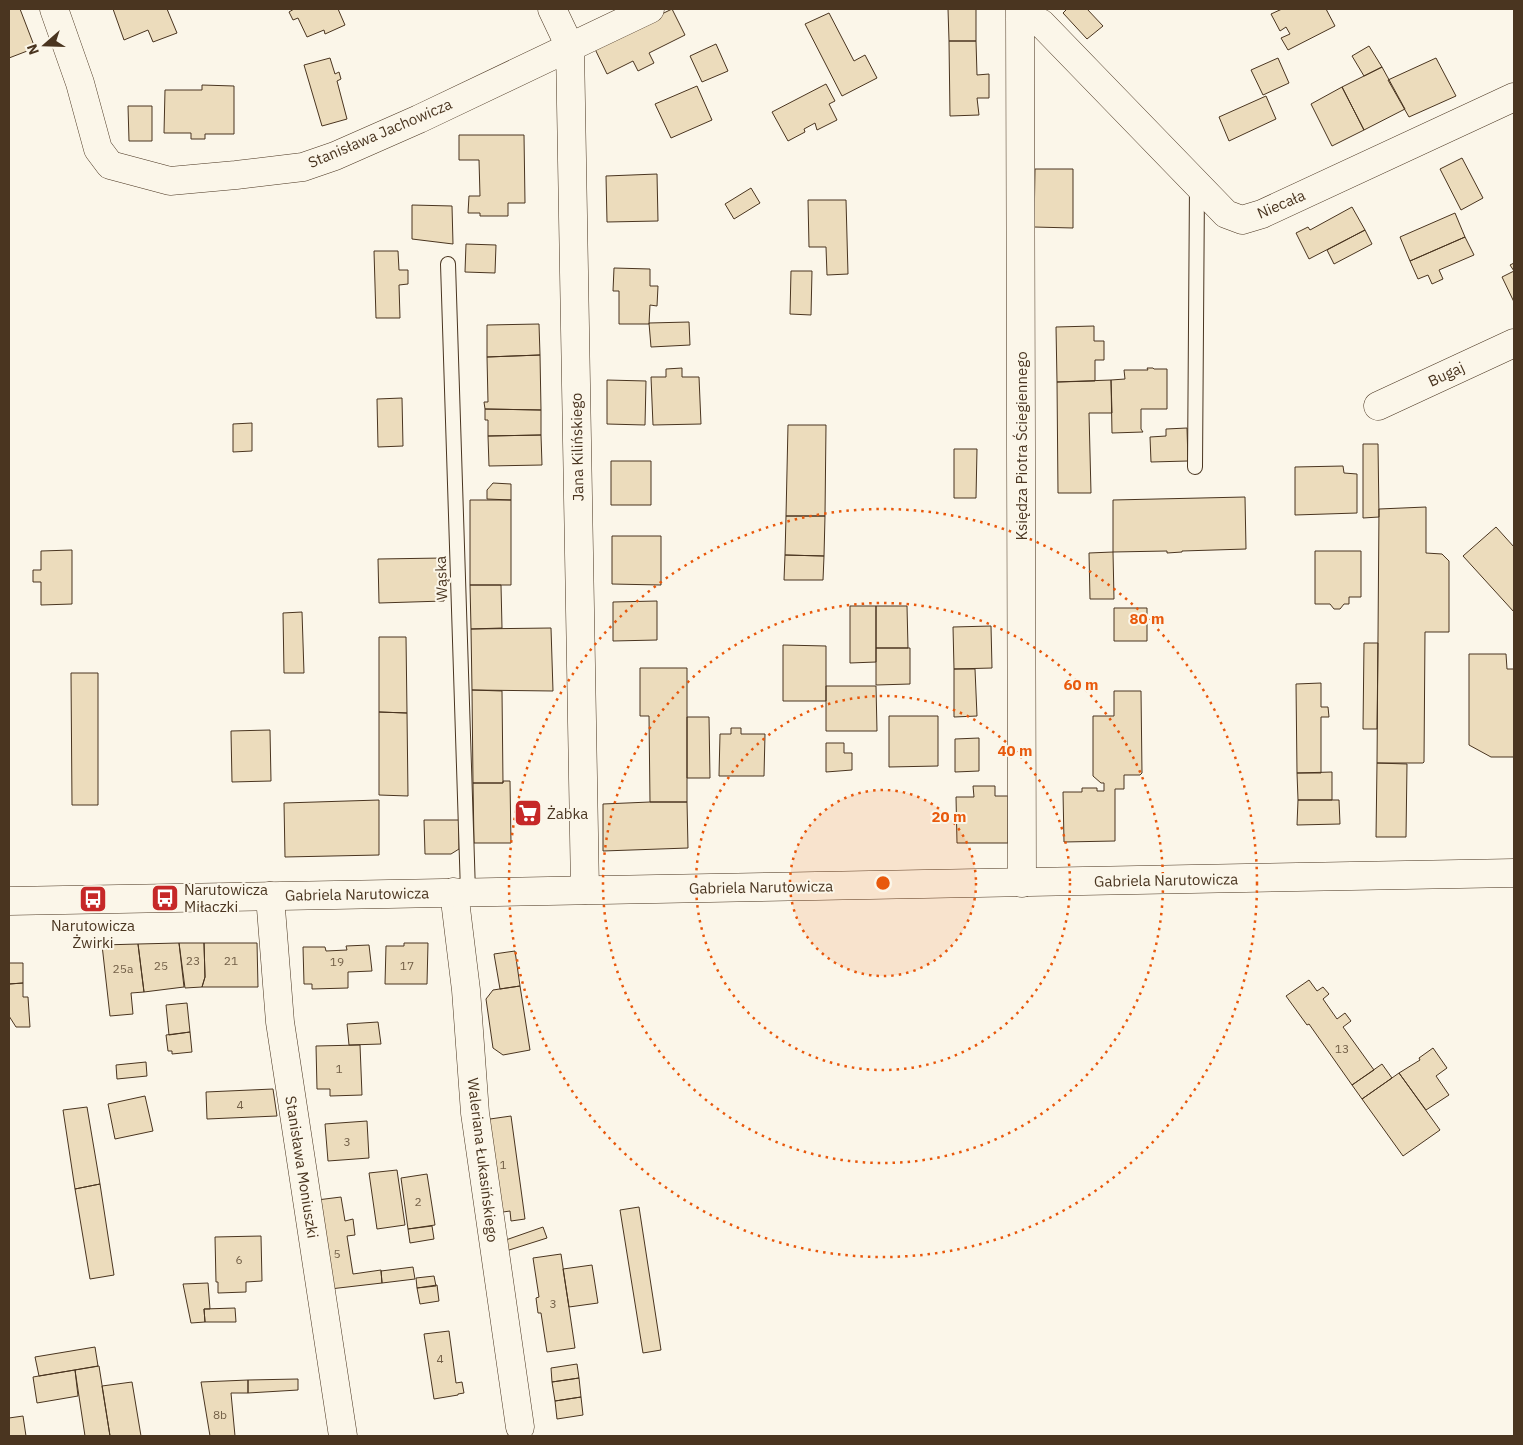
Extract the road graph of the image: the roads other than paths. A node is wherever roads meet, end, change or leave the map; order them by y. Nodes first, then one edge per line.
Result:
1 (54, 9) edge
2 (552, 9) edge
3 (650, 9) edge
4 (1020, 14) edge
5 (570, 46) junction
6 (1514, 97) edge
7 (1197, 184) junction
8 (448, 264) dead end
9 (1514, 343) edge
10 (1378, 406) dead end
11 (1195, 467) dead end
12 (1514, 873) edge
13 (1022, 883) junction
14 (585, 890) junction
15 (461, 892) junction
16 (270, 896) junction
17 (9, 901) edge
18 (520, 1427) dead end
19 (343, 1436) edge

1 - 5 street, Stanisława Jachowicza
2 - 5 street, Jana Kilińskiego
3 - 5 street, Stanisława Jachowicza
4 - 7 street, Niecała
4 - 13 street, Księdza Piotra Ściegiennego
5 - 14 street, Jana Kilińskiego
6 - 7 street, Niecała
7 - 11 lane
8 - 15 lane, Wąska
9 - 10 street, Bugaj
12 - 13 street, Gabriela Narutowicza
13 - 14 street, Gabriela Narutowicza
14 - 15 street, Gabriela Narutowicza
15 - 16 street, Gabriela Narutowicza
15 - 18 street, Waleriana Łukasińskiego
16 - 17 street, Gabriela Narutowicza
16 - 19 street, Stanisława Moniuszki

